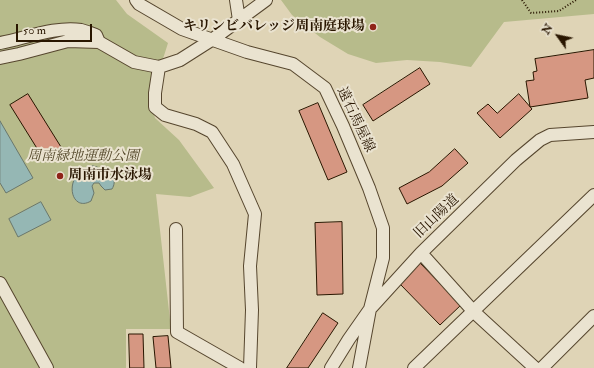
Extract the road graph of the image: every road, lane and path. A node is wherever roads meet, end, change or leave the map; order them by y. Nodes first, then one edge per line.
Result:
1 (136, 0) edge
2 (236, 0) edge
3 (266, 0) edge
4 (522, 0) edge
5 (576, 0) edge
6 (239, 20) junction
7 (17, 40) junction
8 (213, 40) junction
9 (99, 42) junction
10 (0, 43) edge
11 (19, 54) junction
12 (0, 58) edge
13 (159, 67) junction
14 (594, 132) edge
15 (594, 195) edge
16 (176, 229) dead end
17 (421, 253) junction
18 (0, 283) edge
19 (370, 309) junction
20 (474, 312) junction
21 (594, 316) edge
22 (46, 367) edge
23 (240, 368) edge
24 (250, 368) edge
25 (330, 368) edge
26 (359, 368) edge
27 (414, 368) edge
28 (534, 368) edge
29 (542, 368) edge

1 - 8 street, 遠石馬屋線
2 - 6 street
3 - 6 street
4 - 5 path
6 - 8 street
7 - 9 street
7 - 10 street
7 - 11 street
8 - 13 street
8 - 19 street, 遠石馬屋線
9 - 11 street
9 - 13 street
11 - 12 street
13 - 24 street
14 - 17 street, 旧山陽道
15 - 20 street
16 - 23 street
17 - 19 street, 旧山陽道
17 - 20 street
18 - 22 street
19 - 25 street, 旧山陽道
19 - 26 street, 遠石馬屋線
20 - 27 street
20 - 28 street
21 - 29 street

